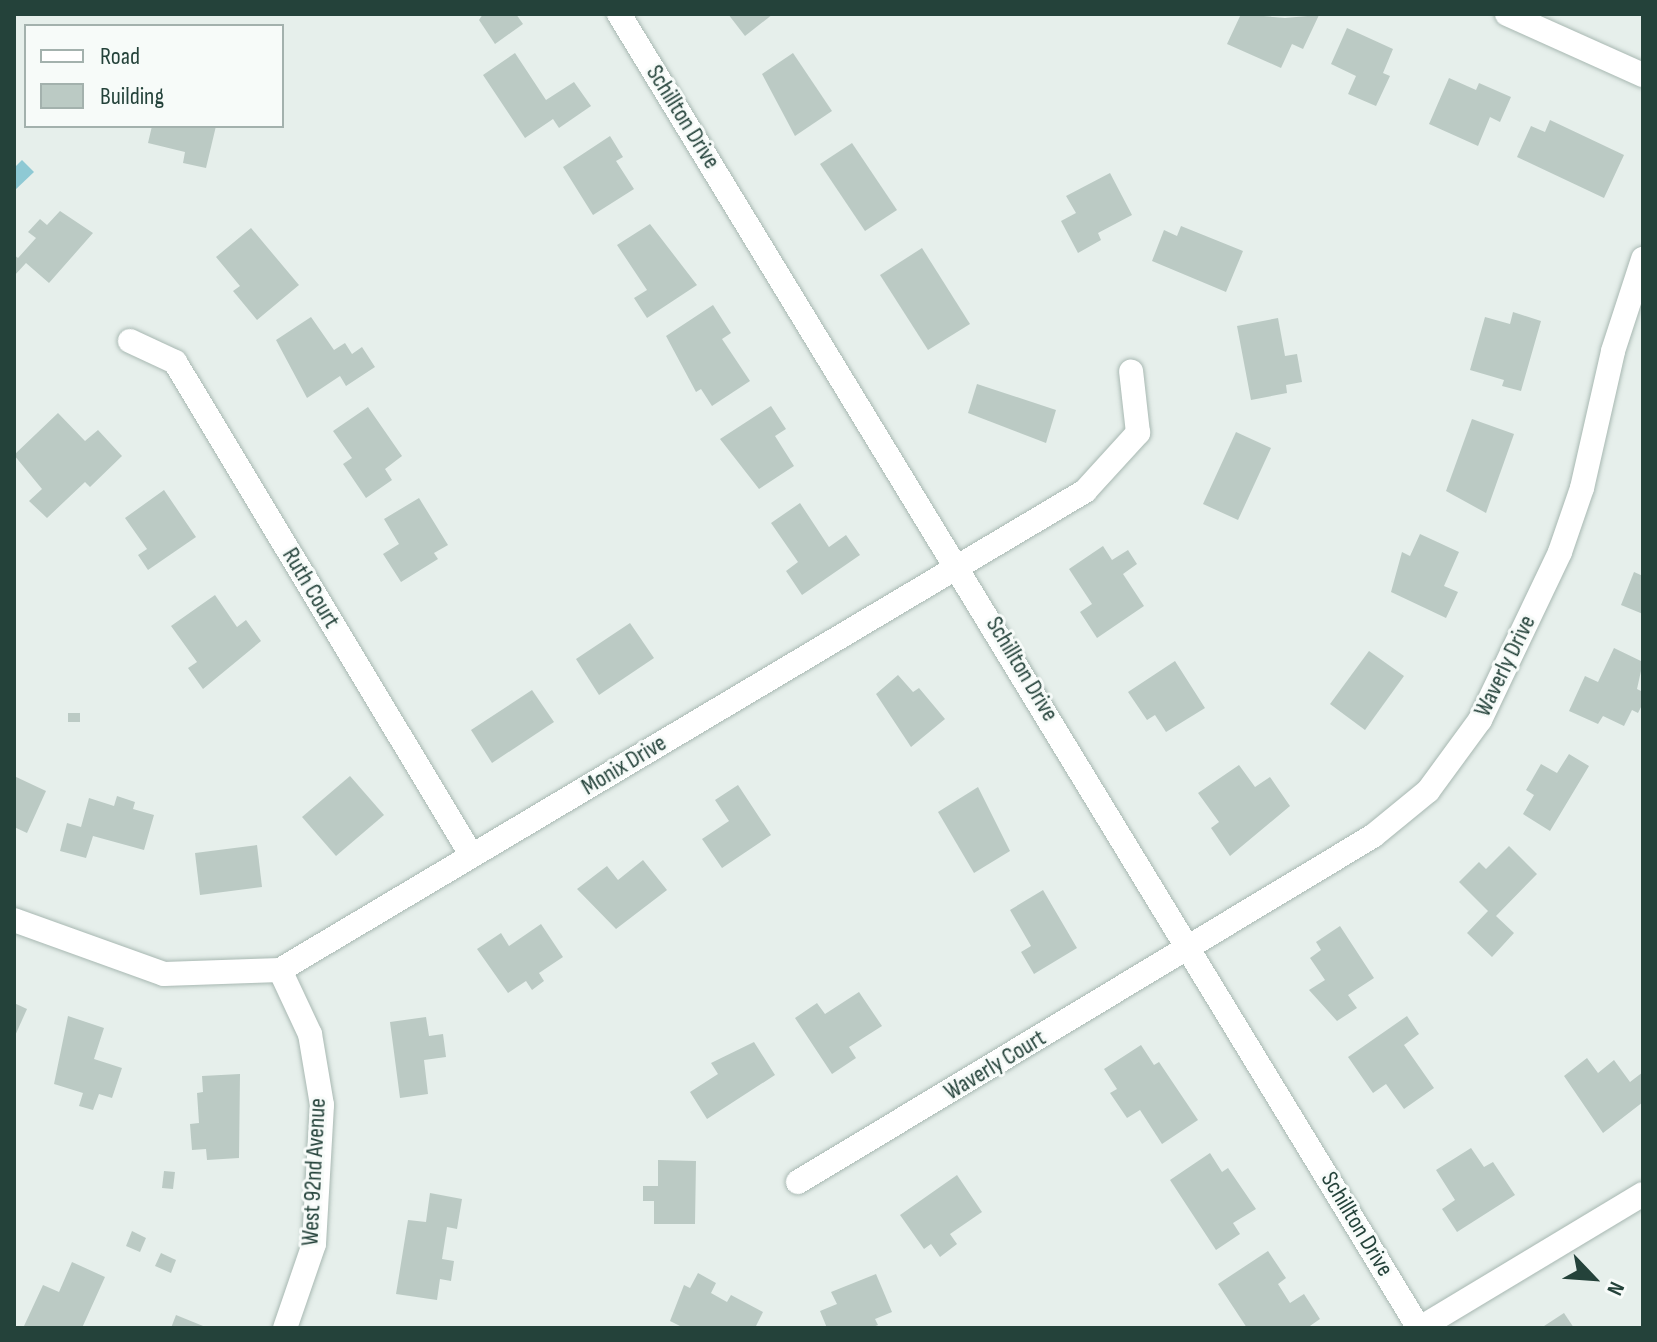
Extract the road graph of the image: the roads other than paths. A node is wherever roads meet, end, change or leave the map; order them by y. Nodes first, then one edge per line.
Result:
1 (619, 14) edge
2 (1507, 14) edge
3 (1643, 75) edge
4 (1643, 259) edge
5 (130, 341) dead end
6 (1131, 371) dead end
7 (958, 564) junction
8 (472, 856) junction
9 (14, 920) edge
10 (1192, 948) junction
11 (280, 970) junction
12 (798, 1182) dead end
13 (1643, 1194) edge
14 (285, 1328) edge
15 (1420, 1328) edge

1 - 7 street, Schillton Drive
2 - 3 street
4 - 10 street, Waverly Drive
5 - 8 street, Ruth Court
6 - 7 street, Monix Drive
7 - 8 street, Monix Drive
7 - 10 street, Schillton Drive
8 - 11 street, Monix Drive
9 - 11 street, Monix Drive
10 - 12 street, Waverly Court
10 - 15 street, Schillton Drive
11 - 14 street, West 92nd Avenue
13 - 15 street

